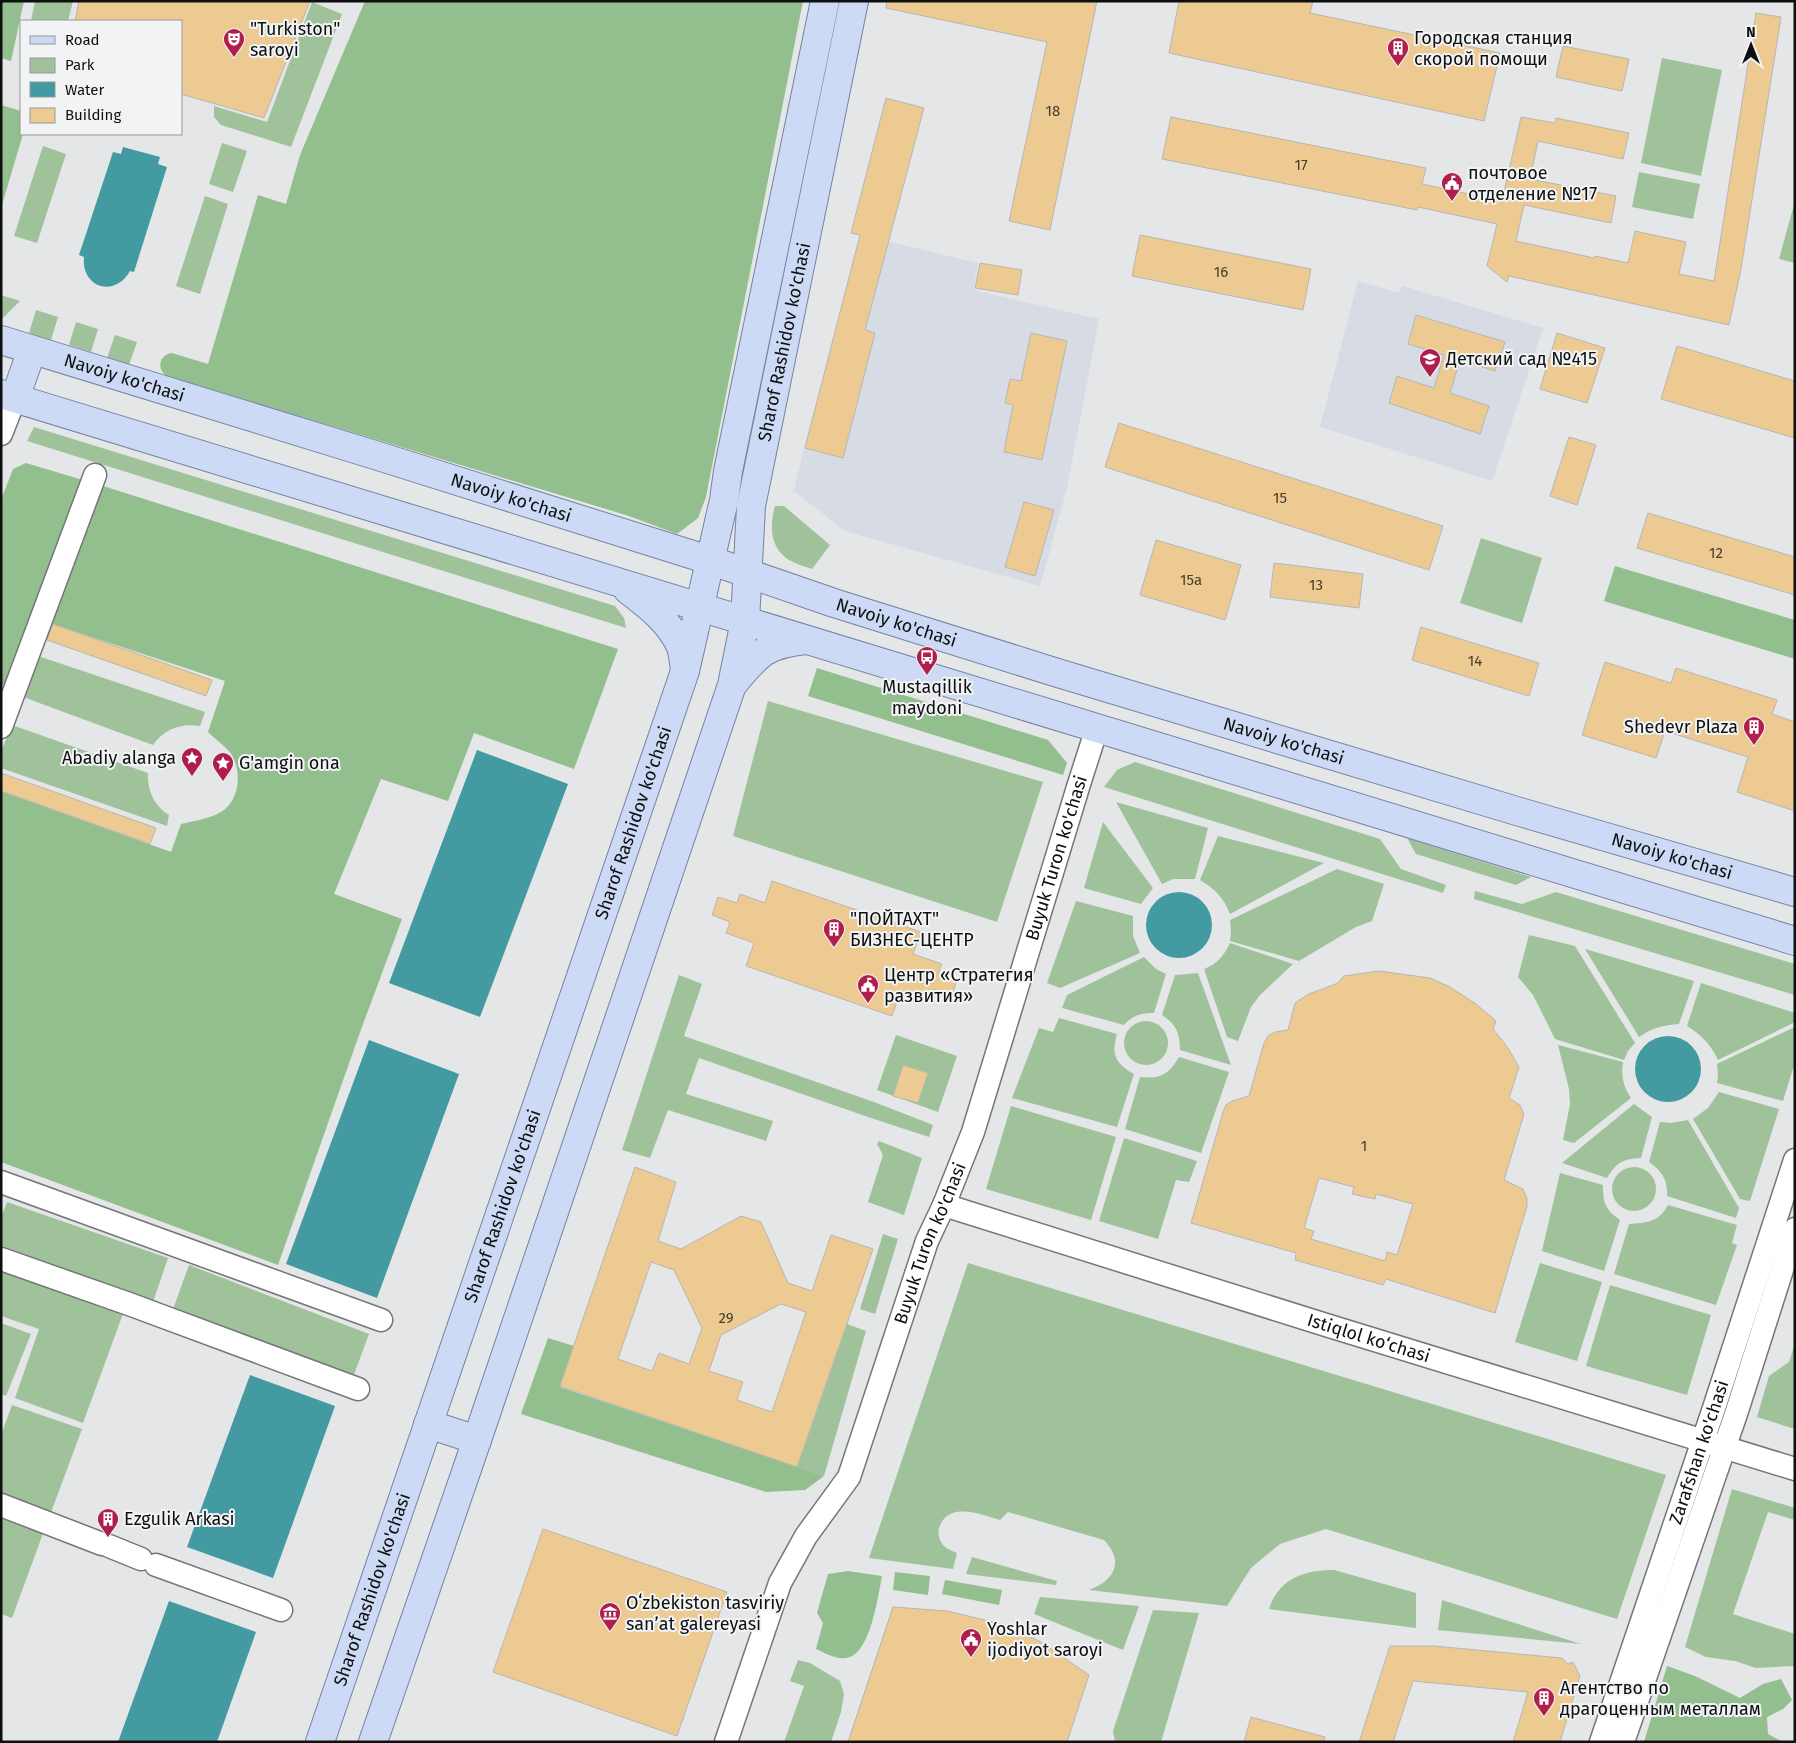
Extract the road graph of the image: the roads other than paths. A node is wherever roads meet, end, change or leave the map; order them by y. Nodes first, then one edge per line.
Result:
1 (825, 1) edge
2 (854, 1) edge
3 (1, 340) edge
4 (32, 350) junction
5 (8, 396) edge
6 (1, 434) edge
7 (95, 475) dead end
8 (709, 560) junction
9 (748, 573) junction
10 (614, 581) junction
11 (700, 607) junction
12 (745, 621) junction
13 (809, 640) junction
14 (686, 671) junction
15 (732, 685) junction
16 (1, 727) edge
17 (1097, 728) junction
18 (1795, 892) edge
19 (1795, 941) edge
20 (1795, 1160) edge
21 (1, 1182) edge
22 (944, 1205) junction
23 (1795, 1229) edge
24 (1, 1259) edge
25 (382, 1320) dead end
26 (358, 1389) dead end
27 (428, 1424) junction
28 (477, 1440) junction
29 (1703, 1441) junction
30 (1724, 1448) junction
31 (1795, 1469) edge
32 (1, 1505) edge
33 (280, 1610) dead end
34 (320, 1742) edge
35 (373, 1742) edge
36 (726, 1742) edge
37 (1601, 1742) edge
38 (1623, 1742) edge

1 - 8 main road, Sharof Rashidov ko'chasi
2 - 9 main road, Sharof Rashidov ko'chasi
3 - 4 main road, Navoiy ko'chasi
4 - 5 main road
4 - 8 main road, Navoiy ko'chasi
5 - 6 street
5 - 10 main road
7 - 16 street
8 - 9 main road, Navoiy ko'chasi
8 - 11 main road, Sharof Rashidov ko'chasi
9 - 11 main road
9 - 12 main road, Sharof Rashidov ko'chasi
9 - 18 main road, Navoiy ko'chasi
10 - 11 main road
10 - 14 main road
11 - 12 main road
11 - 14 main road, Sharof Rashidov ko'chasi
12 - 13 main road
12 - 15 main road, Sharof Rashidov ko'chasi
13 - 15 main road, Sharof Rashidov ko'chasi
13 - 17 main road
14 - 27 main road, Sharof Rashidov ko'chasi
15 - 28 main road, Sharof Rashidov ko'chasi
17 - 19 main road
17 - 22 street, Buyuk Turon ko'chasi
20 - 29 street, Zarafshan ko'chasi
21 - 25 street
22 - 29 street, Istiqlol ko‘chasi
22 - 36 street, Buyuk Turon ko'chasi
23 - 30 street, Zarafshan ko'chasi
24 - 26 street
27 - 28 main road
27 - 34 main road, Sharof Rashidov ko'chasi
28 - 35 main road, Sharof Rashidov ko'chasi
29 - 30 street, Istiqlol ko‘chasi
29 - 37 street, Zarafshan ko'chasi
30 - 31 street, Istiqlol ko‘chasi
30 - 38 street, Zarafshan ko'chasi
32 - 33 street

